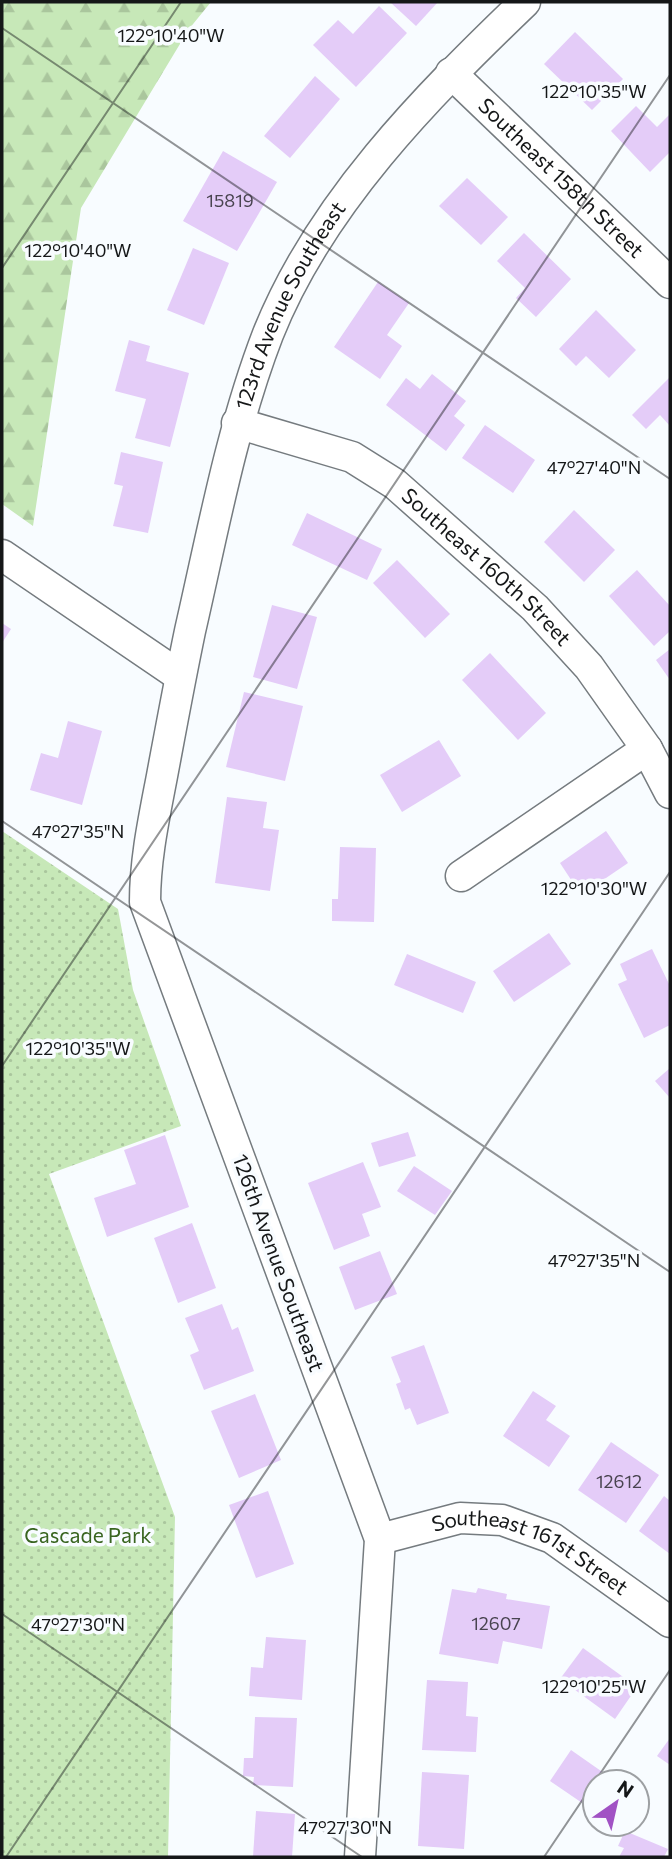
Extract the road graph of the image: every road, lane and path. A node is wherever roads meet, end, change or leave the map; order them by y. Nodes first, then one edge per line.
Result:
1 (525, 2) edge
2 (451, 73) junction
3 (670, 283) edge
4 (237, 424) junction
5 (2, 555) edge
6 (180, 676) junction
7 (647, 749) junction
8 (670, 793) edge
9 (461, 876) dead end
10 (380, 1539) junction
11 (670, 1622) edge
12 (360, 1857) edge

1 - 2 street, 123rd Avenue Southeast
2 - 3 street, Southeast 158th Street
2 - 4 street, 123rd Avenue Southeast
4 - 6 street, 123rd Avenue Southeast
4 - 7 street, Southeast 160th Street
5 - 6 street
6 - 10 street, 126th Avenue Southeast
7 - 8 street, Southeast 160th Street
7 - 9 street
10 - 11 street, Southeast 161st Street
10 - 12 street, 126th Avenue Southeast

